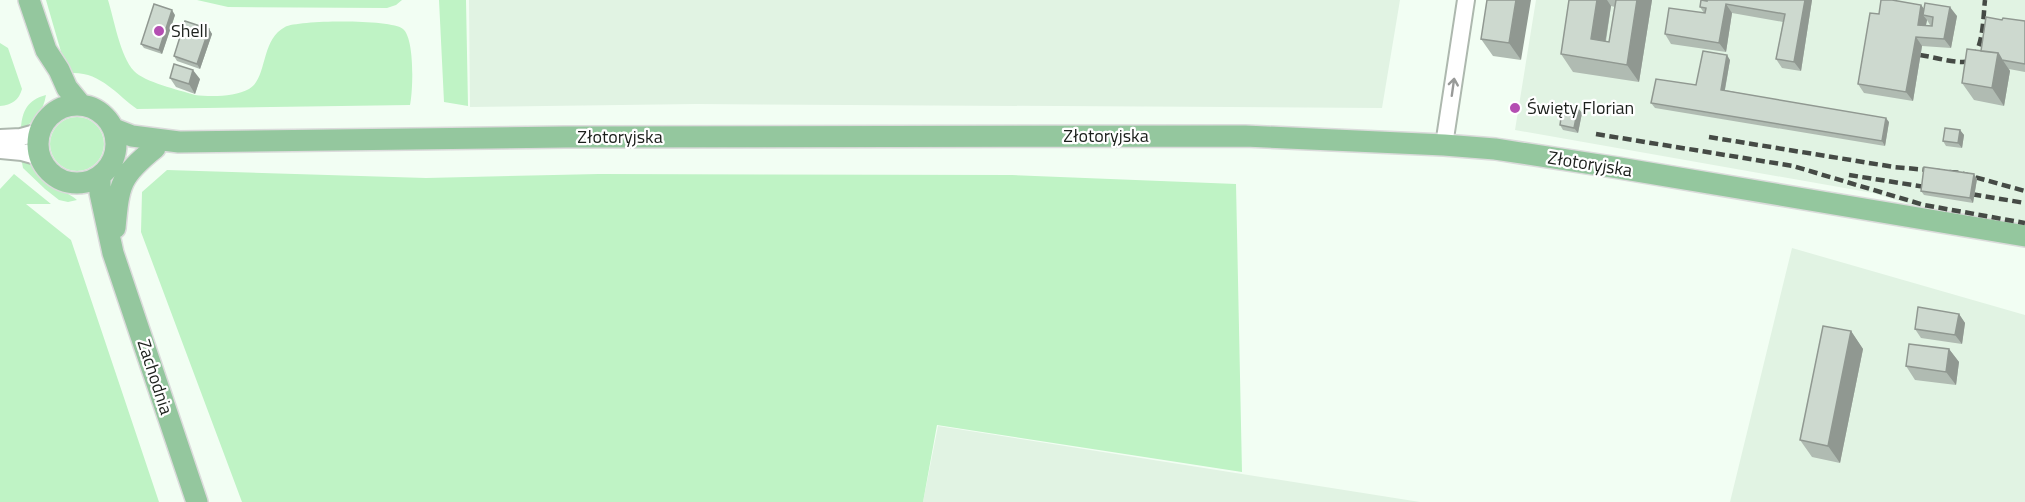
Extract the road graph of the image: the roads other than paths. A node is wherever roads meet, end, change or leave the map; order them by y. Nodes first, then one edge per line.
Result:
1 (29, 0) edge
2 (1466, 0) edge
3 (46, 50) junction
4 (81, 105) junction
5 (53, 113) junction
6 (114, 129) junction
7 (39, 132) junction
8 (0, 138) edge
9 (179, 142) junction
10 (1444, 145) junction
11 (155, 148) junction
12 (0, 150) edge
13 (40, 157) junction
14 (106, 167) junction
15 (70, 183) junction
16 (2025, 236) edge
17 (113, 253) junction
18 (196, 502) edge

1 - 3 main road
10 -> 2 street
3 - 4 main road
3 - 5 main road
4 - 5 main road
4 - 6 main road
5 - 7 main road
6 - 9 main road, Złotoryjska
6 - 14 main road
7 - 8 street
7 - 13 main road
9 - 10 main road, Złotoryjska
9 - 11 main road, Złotoryjska
10 - 16 main road, Złotoryjska
11 - 14 main road, Złotoryjska
11 - 17 main road
12 - 13 street
13 - 15 main road
14 - 15 main road
14 - 17 main road, Zachodnia
15 - 17 main road, Zachodnia
17 - 18 main road, Zachodnia

